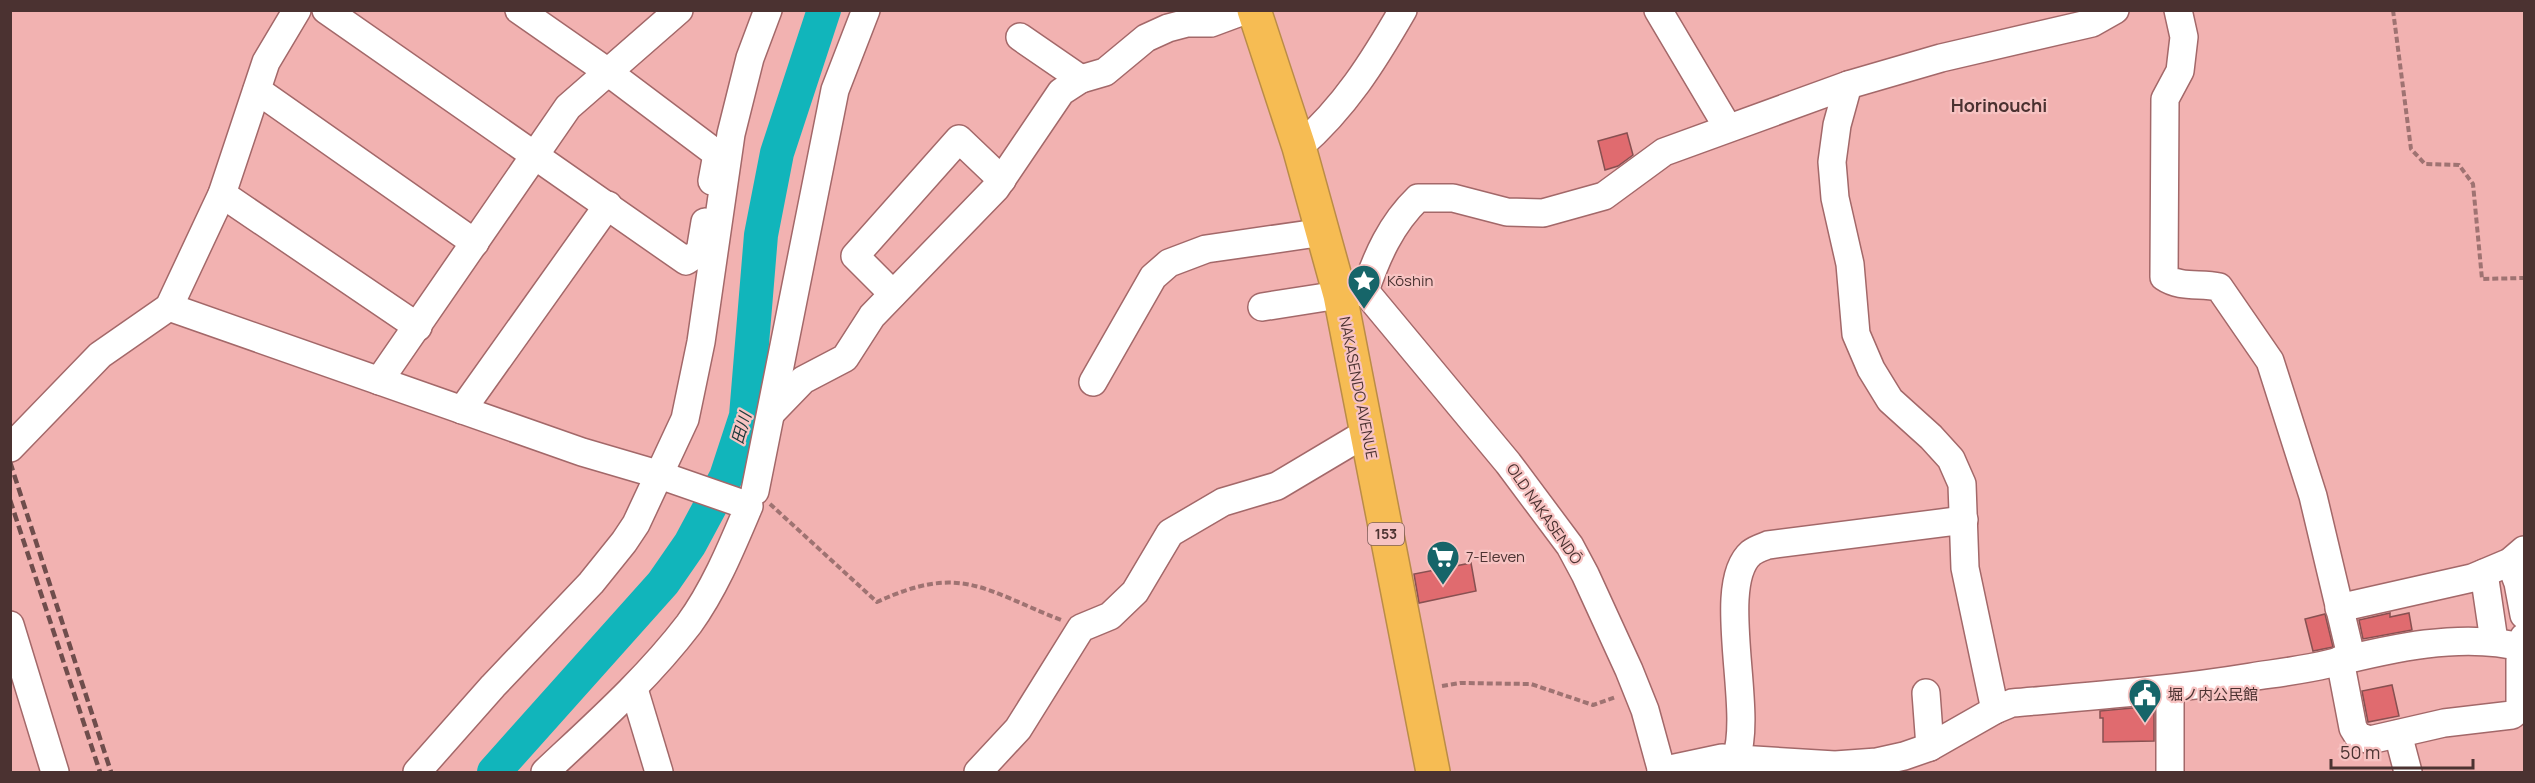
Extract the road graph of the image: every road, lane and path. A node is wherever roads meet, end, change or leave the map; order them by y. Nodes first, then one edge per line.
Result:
1 (297, 10) edge
2 (326, 10) edge
3 (519, 10) edge
4 (679, 10) edge
5 (768, 10) edge
6 (866, 10) edge
7 (1246, 10) edge
8 (1254, 10) edge
9 (1403, 10) edge
10 (1658, 10) edge
11 (2115, 10) edge
12 (2178, 10) edge
13 (2393, 10) edge
14 (1184, 17) edge
15 (1020, 37) dead end
16 (608, 72) junction
17 (1081, 79) junction
18 (1848, 85) junction
19 (257, 90) junction
20 (1728, 128) junction
21 (1299, 147) junction
22 (533, 154) junction
23 (1002, 180) junction
24 (222, 194) junction
25 (608, 205) junction
26 (1324, 232) junction
27 (475, 243) junction
28 (2524, 278) edge
29 (1353, 293) junction
30 (893, 294) junction
31 (169, 307) junction
32 (1262, 307) dead end
33 (418, 327) junction
34 (379, 381) junction
35 (1093, 382) dead end
36 (462, 410) junction
37 (772, 412) junction
38 (1366, 433) junction
39 (10, 447) edge
40 (660, 475) junction
41 (749, 499) junction
42 (1964, 520) junction
43 (2517, 556) edge
44 (2484, 573) junction
45 (2339, 609) junction
46 (2524, 615) edge
47 (10, 625) edge
48 (1082, 628) junction
49 (2494, 641) junction
50 (2523, 644) edge
51 (2345, 658) junction
52 (634, 689) junction
53 (2170, 689) junction
54 (1417, 690) junction
55 (1637, 691) junction
56 (1926, 693) dead end
57 (1995, 710) junction
58 (2398, 734) junction
59 (1930, 747) junction
60 (1736, 758) junction
61 (55, 772) edge
62 (417, 772) edge
63 (545, 772) edge
64 (659, 772) edge
65 (978, 772) edge
66 (1433, 772) edge
67 (1661, 772) edge
68 (2170, 772) edge
69 (2408, 772) edge

1 - 19 street
2 - 22 street
3 - 16 street
4 - 16 street
5 - 40 street
6 - 37 street
7 - 14 street
8 - 21 highway, NAKASENDO AVENUE / 153
9 - 21 street
10 - 20 street
11 - 18 street
12 - 45 street
13 - 28 path
14 - 17 street
15 - 17 street
16 - 22 street
16 - 25 street
17 - 23 street
18 - 20 street
18 - 42 street
19 - 24 street
19 - 27 street
20 - 29 street
21 - 26 highway, NAKASENDO AVENUE / 153
22 - 25 street
22 - 27 street
23 - 30 street
23 - 30 street
24 - 31 street
24 - 33 street
25 - 36 street
26 - 29 highway, NAKASENDO AVENUE / 153
26 - 35 street
27 - 33 street
29 - 32 street
29 - 38 highway, NAKASENDO AVENUE / 153
29 - 55 street, OLD NAKASENDŌ
30 - 37 street
31 - 34 street
31 - 39 street
33 - 34 street
34 - 36 street
36 - 40 street
37 - 41 street
38 - 48 street
38 - 54 highway, NAKASENDO AVENUE / 153
40 - 41 street
40 - 62 street
41 - 48 path
41 - 52 street
42 - 57 street
42 - 60 street
43 - 44 street
43 - 46 street
44 - 45 street
44 - 49 street
45 - 51 street
47 - 61 street
48 - 65 street
49 - 50 street
49 - 51 street
50 - 58 street
51 - 53 street
51 - 58 street
52 - 63 street
52 - 64 street
53 - 57 street
53 - 68 street
54 - 55 path
54 - 66 highway, NAKASENDO AVENUE / 153
55 - 67 street, OLD NAKASENDŌ
56 - 59 street
57 - 59 street
58 - 69 street
59 - 60 street
60 - 67 street

